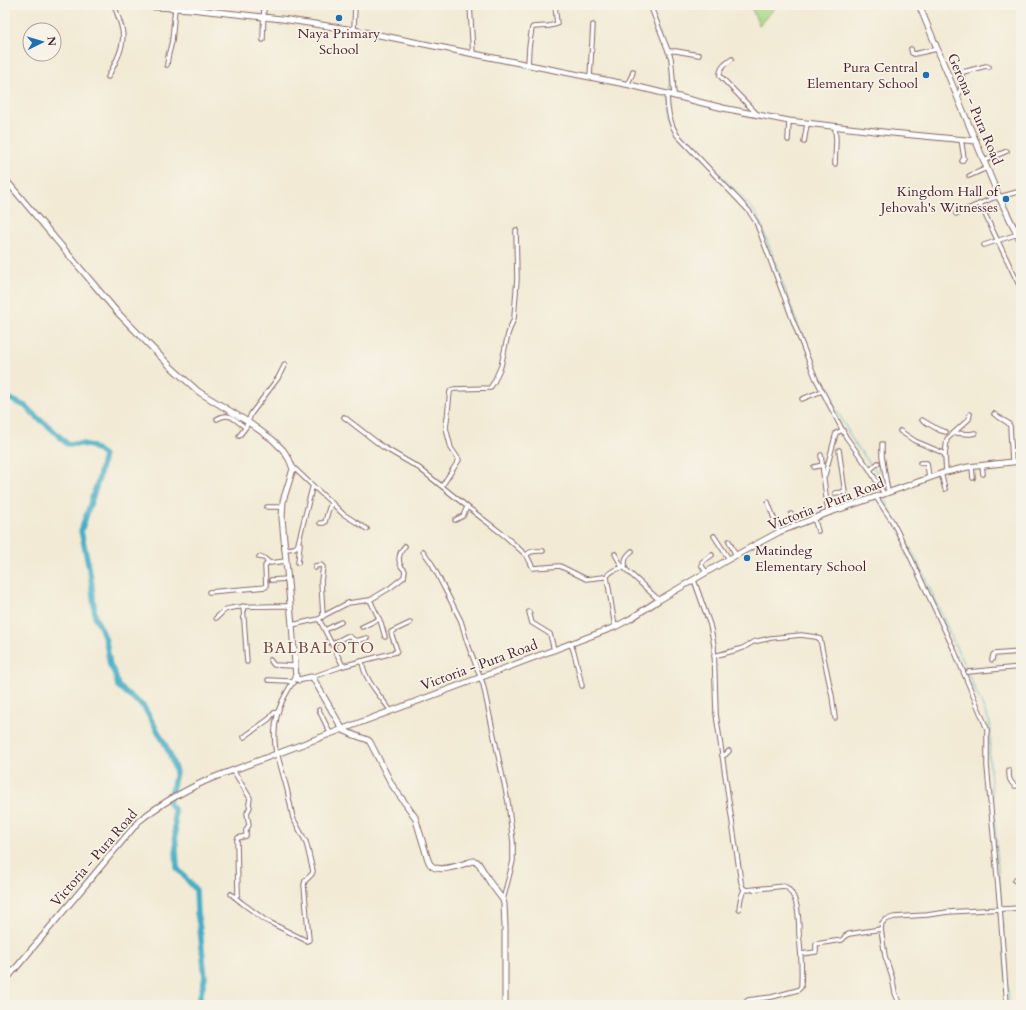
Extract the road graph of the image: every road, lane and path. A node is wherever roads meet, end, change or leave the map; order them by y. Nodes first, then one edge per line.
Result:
1 (114, 5) edge
2 (124, 5) edge
3 (264, 5) edge
4 (355, 5) edge
5 (470, 5) edge
6 (555, 5) edge
7 (650, 5) edge
8 (919, 5) edge
9 (188, 7) edge
10 (175, 8) junction
11 (207, 8) edge
12 (264, 17) junction
13 (593, 25) dead end
14 (354, 30) junction
15 (263, 40) dead end
16 (911, 49) dead end
17 (937, 49) junction
18 (668, 51) junction
19 (473, 54) junction
20 (698, 55) dead end
21 (732, 59) dead end
22 (168, 65) dead end
23 (528, 65) junction
24 (989, 66) dead end
25 (633, 71) dead end
26 (108, 77) dead end
27 (590, 77) junction
28 (628, 85) junction
29 (667, 94) junction
30 (674, 95) junction
31 (957, 99) junction
32 (758, 115) junction
33 (789, 122) junction
34 (807, 124) junction
35 (835, 127) junction
36 (961, 139) junction
37 (788, 140) dead end
38 (976, 141) junction
39 (804, 142) dead end
40 (1007, 151) dead end
41 (962, 160) dead end
42 (984, 161) junction
43 (835, 164) dead end
44 (987, 168) junction
45 (969, 176) dead end
46 (5, 179) edge
47 (1021, 191) edge
48 (999, 197) junction
49 (980, 204) junction
50 (956, 214) dead end
51 (516, 230) dead end
52 (1019, 234) edge
53 (997, 240) junction
54 (1021, 242) edge
55 (984, 245) dead end
56 (1021, 289) edge
57 (285, 364) dead end
58 (822, 391) junction
59 (802, 400) dead end
60 (970, 414) dead end
61 (994, 414) dead end
62 (344, 417) dead end
63 (217, 419) dead end
64 (922, 420) dead end
65 (248, 422) junction
66 (245, 427) junction
67 (842, 430) junction
68 (900, 430) dead end
69 (954, 433) junction
70 (975, 434) dead end
71 (240, 436) dead end
72 (947, 439) junction
73 (882, 444) dead end
74 (839, 450) dead end
75 (821, 454) dead end
76 (945, 455) junction
77 (1021, 461) edge
78 (1012, 462) junction
79 (878, 463) dead end
80 (920, 463) dead end
81 (823, 465) junction
82 (982, 465) junction
83 (814, 467) dead end
84 (972, 467) junction
85 (293, 468) junction
86 (870, 470) junction
87 (943, 473) junction
88 (983, 474) dead end
89 (824, 478) junction
90 (929, 478) junction
91 (973, 478) dead end
92 (313, 486) junction
93 (442, 486) junction
94 (945, 489) dead end
95 (844, 492) junction
96 (834, 493) dead end
97 (886, 493) junction
98 (876, 497) junction
99 (833, 500) dead end
100 (768, 502) dead end
101 (332, 503) junction
102 (847, 506) junction
103 (267, 507) dead end
104 (282, 507) junction
105 (467, 507) junction
106 (835, 510) junction
107 (828, 512) junction
108 (791, 514) dead end
109 (814, 518) junction
110 (455, 520) dead end
111 (320, 523) dead end
112 (794, 526) junction
113 (367, 529) dead end
114 (818, 531) dead end
115 (779, 532) junction
116 (300, 535) junction
117 (714, 536) dead end
118 (729, 541) dead end
119 (405, 546) dead end
120 (284, 549) junction
121 (423, 551) dead end
122 (543, 551) dead end
123 (632, 551) dead end
124 (615, 554) dead end
125 (527, 555) junction
126 (712, 555) dead end
127 (736, 556) junction
128 (259, 557) dead end
129 (729, 559) junction
130 (286, 561) junction
131 (268, 562) junction
132 (298, 563) dead end
133 (315, 568) dead end
134 (623, 568) junction
135 (706, 572) junction
136 (606, 577) junction
137 (288, 579) junction
138 (271, 580) dead end
139 (694, 580) junction
140 (209, 592) dead end
141 (370, 600) junction
142 (659, 600) junction
143 (243, 606) junction
144 (290, 606) junction
145 (528, 612) dead end
146 (323, 616) junction
147 (216, 618) dead end
148 (319, 619) junction
149 (379, 619) junction
150 (341, 622) dead end
151 (410, 623) dead end
152 (292, 625) junction
153 (362, 627) dead end
154 (615, 627) junction
155 (325, 630) junction
156 (386, 637) dead end
157 (366, 638) dead end
158 (332, 644) junction
159 (571, 644) junction
160 (554, 650) junction
161 (1021, 652) edge
162 (714, 656) junction
163 (270, 660) dead end
164 (992, 660) dead end
165 (362, 661) junction
166 (247, 662) dead end
167 (294, 666) junction
168 (343, 666) junction
169 (1021, 667) edge
170 (968, 672) dead end
171 (312, 677) junction
172 (481, 677) junction
173 (297, 678) junction
174 (268, 680) dead end
175 (293, 683) junction
176 (582, 686) dead end
177 (319, 710) dead end
178 (390, 710) junction
179 (278, 712) junction
180 (835, 718) dead end
181 (342, 728) junction
182 (330, 733) junction
183 (244, 737) dead end
184 (729, 751) dead end
185 (277, 754) junction
186 (722, 755) junction
187 (233, 770) junction
188 (1009, 770) dead end
189 (1021, 785) edge
190 (1021, 874) edge
191 (1015, 881) dead end
192 (744, 890) junction
193 (503, 900) junction
194 (1021, 908) edge
195 (738, 909) dead end
196 (1000, 909) junction
197 (881, 929) junction
198 (801, 954) junction
199 (5, 981) edge
200 (505, 1005) edge
201 (743, 1005) edge
202 (900, 1005) edge
203 (1007, 1005) edge

1 - 26 street
2 - 10 street
3 - 12 street
4 - 14 street
5 - 19 street
6 - 23 street
7 - 18 street
8 - 17 street, Gerona - Pura Road
9 - 10 street
9 - 11 street
10 - 22 street
11 - 12 street
12 - 14 street
12 - 15 street
13 - 27 street
14 - 19 street
16 - 17 street
17 - 31 street, Gerona - Pura Road
18 - 20 street
18 - 30 street
19 - 23 street
21 - 32 street
23 - 27 street
24 - 31 street
25 - 28 street
27 - 28 street
28 - 29 street
29 - 30 street
29 - 58 street
30 - 32 street
31 - 38 street, Gerona - Pura Road
32 - 33 street
33 - 34 street
33 - 37 street
34 - 35 street
34 - 39 street
35 - 36 street
35 - 43 street
36 - 38 street
36 - 41 street
38 - 42 street, Gerona - Pura Road
40 - 42 street
42 - 44 street, Gerona - Pura Road
44 - 45 street
44 - 48 street, Gerona - Pura Road
46 - 65 street
47 - 48 street
48 - 49 street
48 - 52 street, Gerona - Pura Road
49 - 50 street
49 - 53 street
51 - 93 street
52 - 53 street
52 - 54 street, Gerona - Pura Road
53 - 55 street
53 - 56 street
57 - 65 street
58 - 59 street
58 - 67 street
60 - 69 street
61 - 78 street
62 - 93 street
63 - 66 street
64 - 72 street
65 - 66 street
65 - 85 street
66 - 71 street
67 - 86 street
67 - 89 street
68 - 76 street
69 - 70 street
69 - 72 street
72 - 76 street
73 - 97 street
74 - 95 street
75 - 81 street
76 - 87 street
77 - 78 street, Victoria - Pura Road
78 - 82 street, Victoria - Pura Road
79 - 86 street
80 - 90 street
81 - 83 street
81 - 89 street
82 - 84 street, Victoria - Pura Road
82 - 88 street
84 - 87 street, Victoria - Pura Road
84 - 91 street
85 - 92 street
85 - 104 street
86 - 97 street
87 - 90 street, Victoria - Pura Road
87 - 94 street
89 - 107 street
90 - 97 street, Victoria - Pura Road
92 - 101 street
92 - 116 street
93 - 105 street
95 - 96 street
95 - 102 street
97 - 98 street, Victoria - Pura Road
98 - 102 street, Victoria - Pura Road
98 - 196 street
99 - 106 street
100 - 115 street
101 - 111 street
101 - 113 street
102 - 106 street, Victoria - Pura Road
103 - 104 street
104 - 120 street
105 - 110 street
105 - 125 street
106 - 107 street, Victoria - Pura Road
107 - 109 street, Victoria - Pura Road
108 - 112 street
109 - 112 street, Victoria - Pura Road
109 - 114 street
112 - 115 street, Victoria - Pura Road
115 - 127 street, Victoria - Pura Road
116 - 120 street
116 - 132 street
117 - 129 street
118 - 127 street
119 - 141 street
120 - 130 street
121 - 172 street
122 - 125 street
123 - 134 street
124 - 134 street
125 - 136 street
126 - 135 street
127 - 129 street, Victoria - Pura Road
128 - 131 street
129 - 135 street, Victoria - Pura Road
130 - 131 street
130 - 137 street
131 - 140 street
133 - 146 street
134 - 136 street
134 - 142 street
135 - 139 street, Victoria - Pura Road
136 - 154 street
137 - 138 street
137 - 144 street
139 - 142 street, Victoria - Pura Road
139 - 162 street
141 - 146 street
141 - 149 street
142 - 154 street, Victoria - Pura Road
143 - 144 street
143 - 147 street
143 - 166 street
144 - 152 street
145 - 160 street
146 - 148 street
148 - 152 street
148 - 155 street
149 - 153 street
149 - 156 street
150 - 155 street
151 - 165 street
152 - 167 street
154 - 159 street, Victoria - Pura Road
155 - 158 street
157 - 158 street
158 - 168 street
159 - 160 street, Victoria - Pura Road
159 - 176 street
160 - 172 street, Victoria - Pura Road
161 - 164 street
162 - 180 street
162 - 186 street
163 - 167 street
165 - 168 street
165 - 178 street
167 - 173 street
168 - 171 street
169 - 170 street
171 - 173 street
171 - 181 street
172 - 178 street, Victoria - Pura Road
172 - 193 street
173 - 175 street
174 - 175 street
175 - 179 street
177 - 182 street
178 - 181 street, Victoria - Pura Road
179 - 183 street
179 - 185 street
181 - 182 street, Victoria - Pura Road
181 - 193 street
182 - 185 street, Victoria - Pura Road
184 - 186 street
185 - 187 street, Victoria - Pura Road
185 - 187 street
186 - 192 street
187 - 199 street, Victoria - Pura Road
188 - 189 street
190 - 191 street
192 - 195 street
192 - 198 street
193 - 200 street
194 - 196 street
196 - 197 street
196 - 203 street
197 - 198 street
197 - 202 street
198 - 201 street

